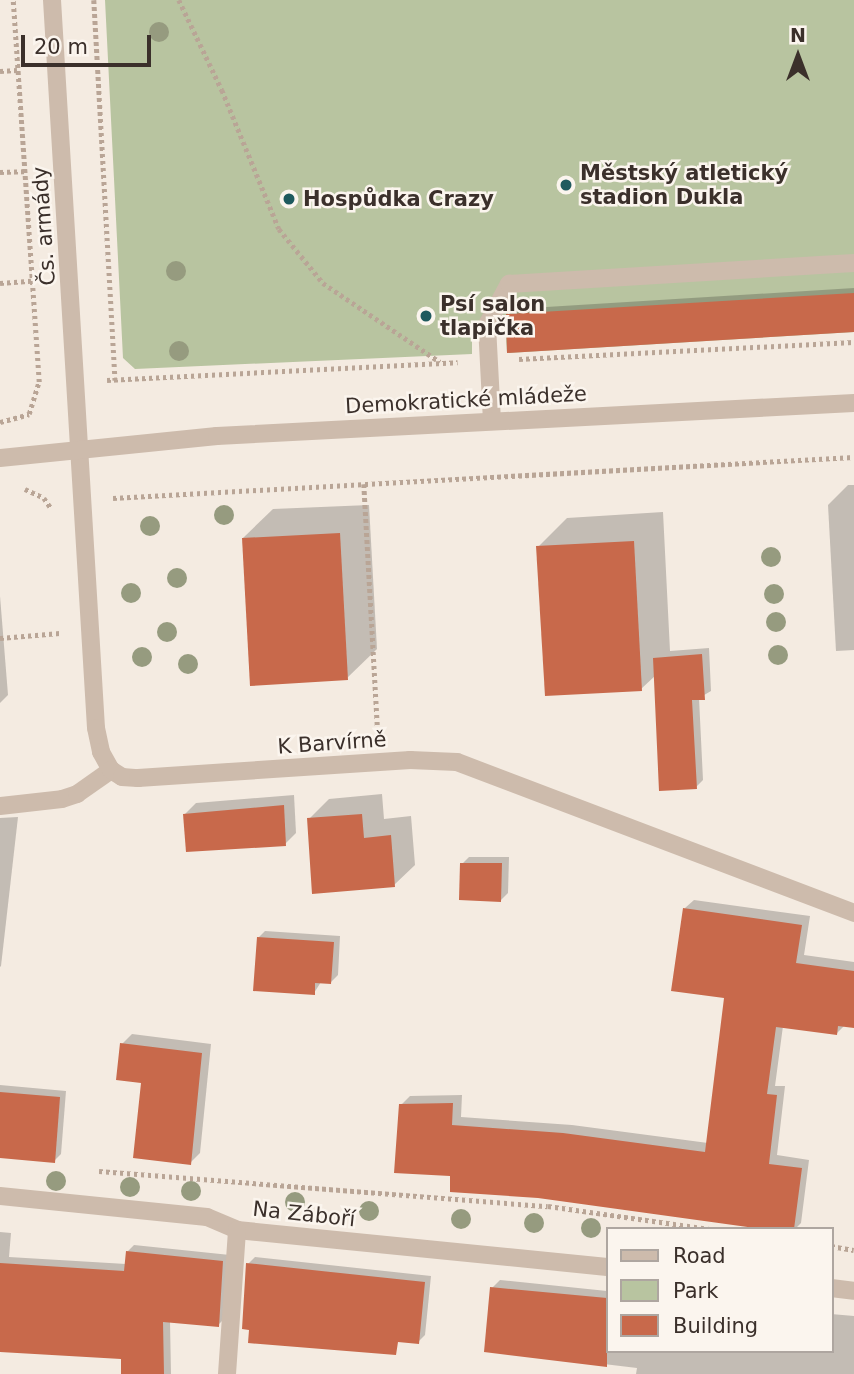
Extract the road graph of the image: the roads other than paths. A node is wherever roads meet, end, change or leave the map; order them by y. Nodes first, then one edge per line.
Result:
1 (52, 0) edge
2 (854, 263) edge
3 (854, 403) edge
4 (492, 421) junction
5 (81, 450) junction
6 (0, 458) edge
7 (111, 770) junction
8 (0, 806) edge
9 (854, 913) edge
10 (0, 1196) edge
11 (237, 1230) junction
12 (606, 1266) edge
13 (833, 1288) edge
14 (854, 1291) edge
15 (227, 1374) edge

1 - 5 street, Čs. armády
2 - 4 street
3 - 4 street, Demokratické mládeže
4 - 5 street, Demokratické mládeže
5 - 6 street, Demokratické mládeže
5 - 7 street
7 - 8 street
7 - 9 street, K Barvírně
10 - 11 street, Na Záboří
11 - 12 street, Na Záboří
11 - 15 street
13 - 14 street

